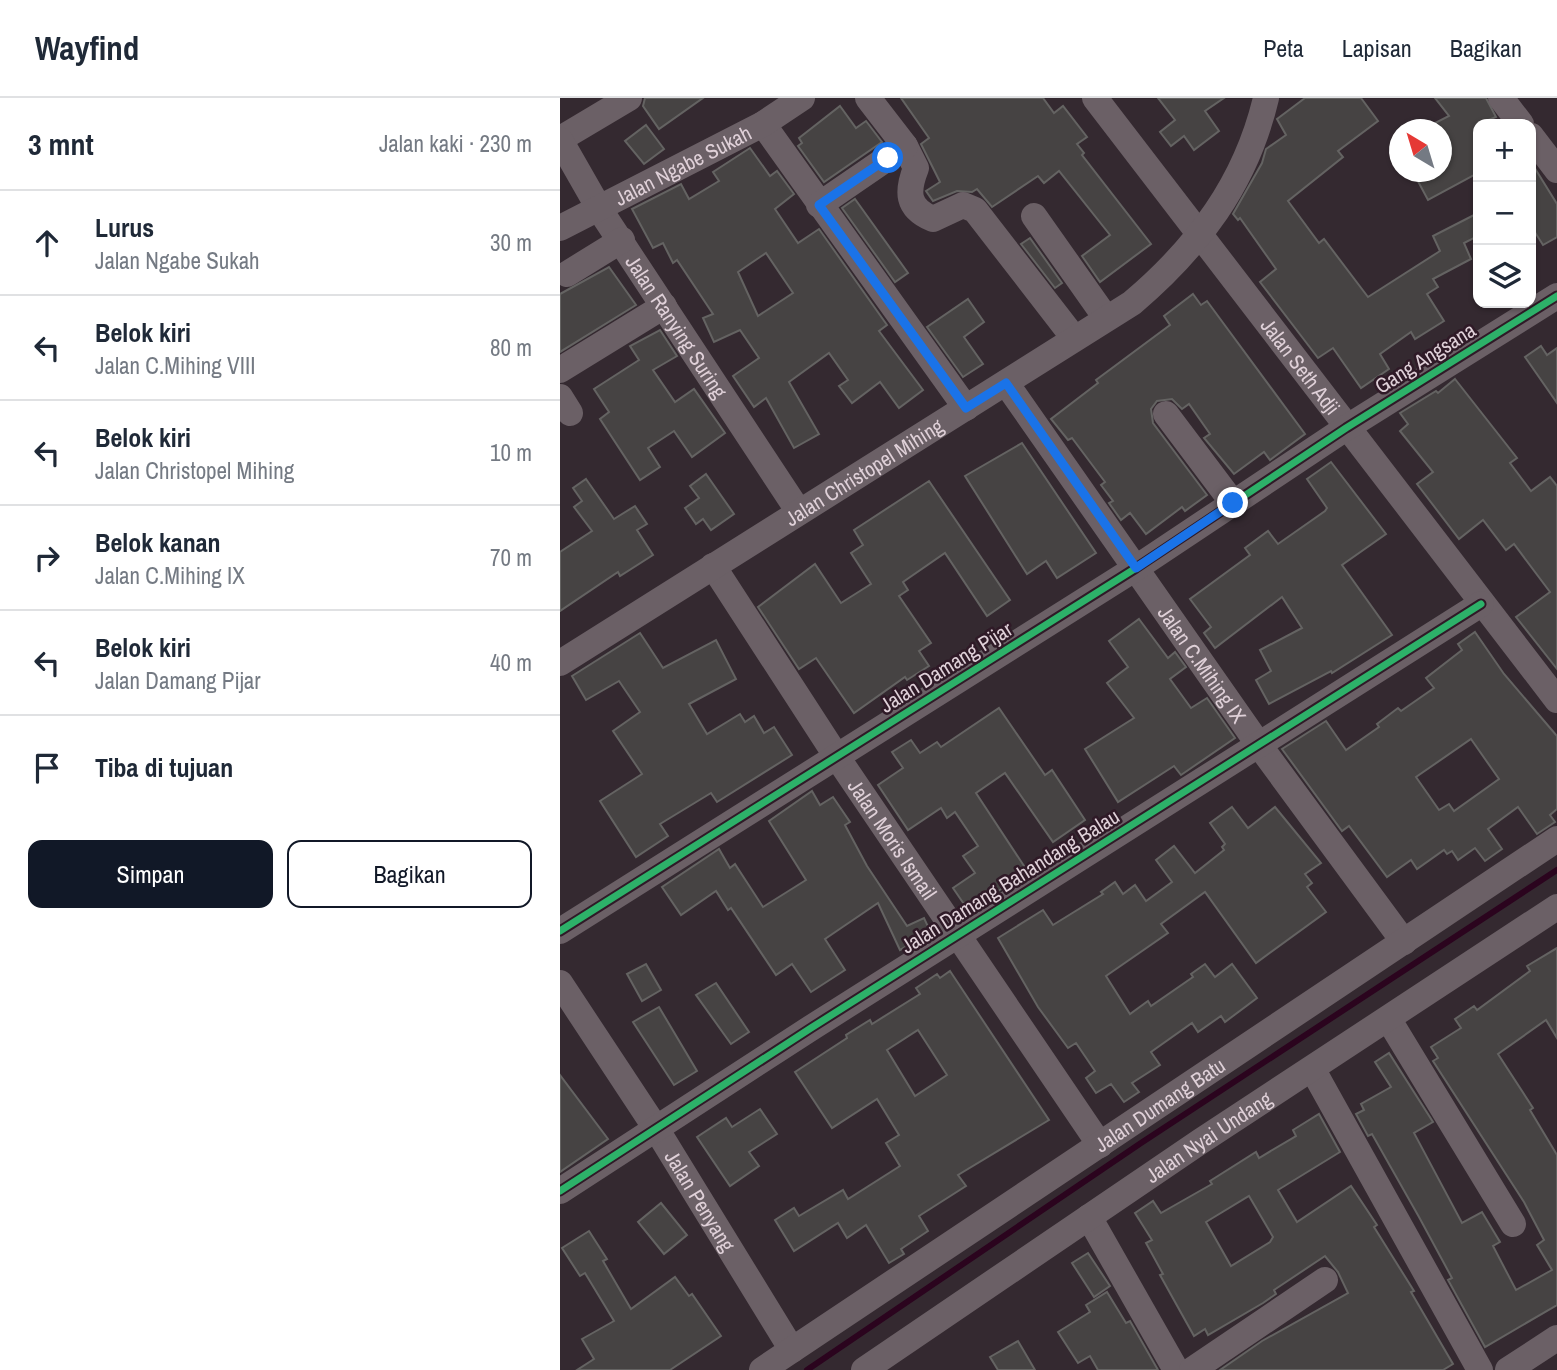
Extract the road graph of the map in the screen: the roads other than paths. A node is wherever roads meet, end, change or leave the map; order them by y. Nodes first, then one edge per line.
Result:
1 (629, 98) edge
2 (802, 98) edge
3 (868, 98) edge
4 (1095, 98) edge
5 (1266, 98) edge
6 (1501, 98) edge
7 (1517, 119) edge
8 (763, 124) junction
9 (560, 140) edge
10 (1536, 143) edge
11 (905, 146) junction
12 (1557, 170) edge
13 (819, 205) junction
14 (600, 210) junction
15 (1034, 216) dead end
16 (560, 228) edge
17 (1199, 234) junction
18 (622, 240) junction
19 (567, 274) dead end
20 (1557, 296) edge
21 (664, 306) junction
22 (1106, 318) junction
23 (1074, 338) junction
24 (560, 370) edge
25 (1006, 383) junction
26 (966, 408) junction
27 (1166, 414) dead end
28 (1346, 428) junction
29 (1233, 503) junction
30 (799, 512) junction
31 (713, 566) junction
32 (1136, 568) junction
33 (1481, 604) junction
34 (562, 658) edge
35 (1557, 700) edge
36 (1259, 745) junction
37 (837, 757) junction
38 (1557, 839) edge
39 (1557, 907) edge
40 (560, 931) edge
41 (959, 934) junction
42 (1404, 942) junction
43 (560, 983) edge
44 (1389, 1020) junction
45 (1313, 1070) junction
46 (656, 1130) junction
47 (1100, 1145) junction
48 (560, 1191) edge
49 (1089, 1217) junction
50 (1513, 1224) dead end
51 (1325, 1280) dead end
52 (1557, 1338) edge
53 (792, 1350) junction
54 (762, 1370) edge
55 (864, 1370) edge
56 (1176, 1370) edge
57 (1192, 1370) edge
58 (1480, 1370) edge
59 (1508, 1370) edge

1 - 9 street
2 - 8 street, Jalan Ngabe Sukah
3 - 11 street
4 - 17 street, Jalan Seth Adji
5 - 17 street, Jalan Christopel Mihing
6 - 7 street
8 - 13 street
8 - 14 street, Jalan Ngabe Sukah
9 - 14 street, Jalan Ranying Suring
10 - 12 street
11 - 13 street
11 - 23 street
13 - 26 street
14 - 16 street, Jalan Ngabe Sukah
14 - 18 street, Jalan Ranying Suring
15 - 22 street
17 - 22 street, Jalan Christopel Mihing
17 - 28 street, Jalan Seth Adji
18 - 19 street
18 - 21 street, Jalan Ranying Suring
20 - 28 street, Gang Angsana
21 - 24 street
21 - 30 street, Jalan Ranying Suring
22 - 23 street, Jalan Christopel Mihing
23 - 25 street, Jalan Christopel Mihing
25 - 26 street, Jalan Christopel Mihing
25 - 32 street, Jalan C.Mihing IX
26 - 30 street, Jalan Christopel Mihing
27 - 29 street
28 - 29 street, Jalan Damang Pijar
28 - 33 street, Jalan Seth Adji
29 - 32 street, Jalan Damang Pijar
30 - 31 street, Jalan Christopel Mihing
31 - 34 street, Jalan Christopel Mihing
31 - 37 street, Jalan Moris Ismail
32 - 36 street, Jalan C.Mihing IX
32 - 37 street, Jalan Damang Pijar
33 - 35 street, Jalan Seth Adji
33 - 36 street, Jalan Damang Bahandang Balau
36 - 41 street, Jalan Damang Bahandang Balau
36 - 42 street, Jalan C.Mihing IX
37 - 40 street, Jalan Damang Pijar
37 - 41 street, Jalan Moris Ismail
38 - 42 street, Jalan Dumang Batu
39 - 44 street, Jalan Nyai Undang
41 - 46 street, Jalan Damang Bahandang Balau
41 - 47 street, Jalan Moris Ismail
42 - 47 street, Jalan Dumang Batu
43 - 46 street, Jalan Penyang
44 - 45 street, Jalan Nyai Undang
44 - 50 street
45 - 49 street, Jalan Nyai Undang
45 - 58 street
46 - 48 street, Jalan Damang Bahandang Balau
46 - 53 street, Jalan Penyang
47 - 53 street, Jalan Dumang Batu
49 - 55 street, Jalan Nyai Undang
49 - 56 street
51 - 57 street
52 - 59 street
53 - 54 street, Jalan Dumang Batu

